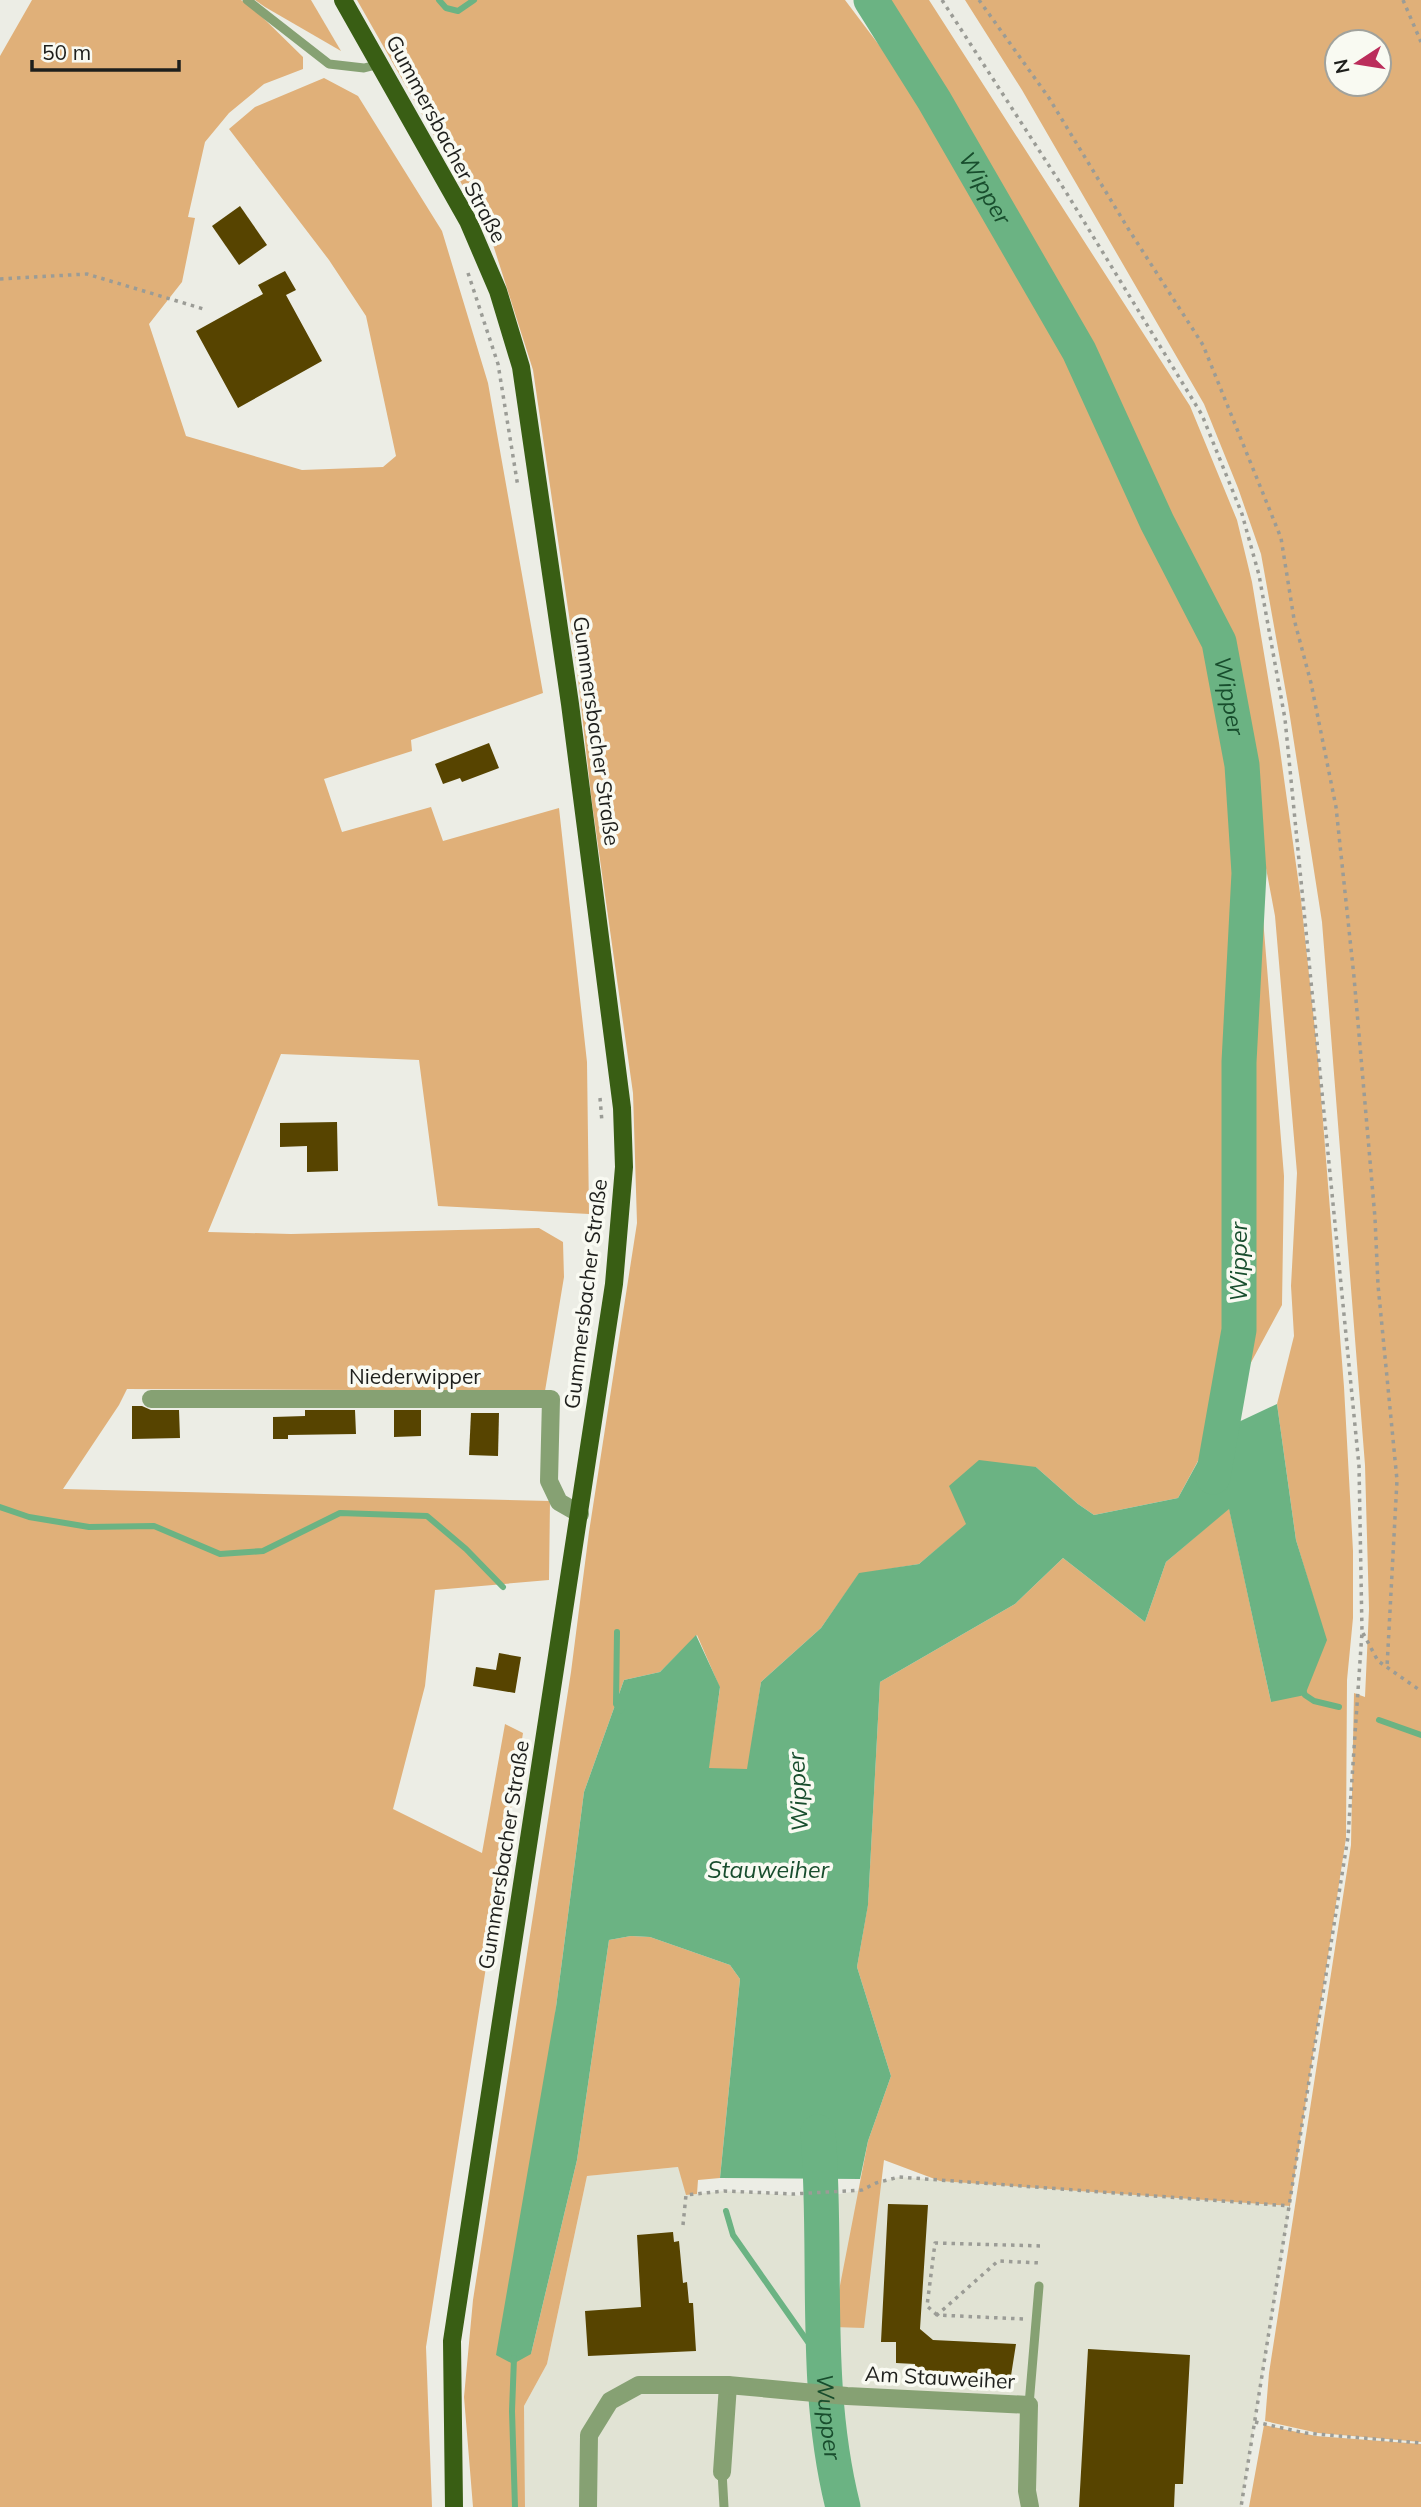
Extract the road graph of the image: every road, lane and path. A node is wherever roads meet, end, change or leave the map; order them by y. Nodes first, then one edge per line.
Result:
1 (247, 0) edge
2 (343, 0) edge
3 (942, 0) edge
4 (979, 0) edge
5 (1403, 0) edge
6 (1421, 42) edge
7 (381, 64) junction
8 (466, 266) dead end
9 (0, 279) edge
10 (208, 310) dead end
11 (518, 489) dead end
12 (600, 1096) dead end
13 (603, 1134) dead end
14 (151, 1399) dead end
15 (580, 1514) junction
16 (1362, 1632) junction
17 (1387, 1667) junction
18 (1421, 1691) edge
19 (1290, 2206) junction
20 (683, 2225) dead end
21 (1043, 2246) dead end
22 (1042, 2263) dead end
23 (1039, 2286) dead end
24 (937, 2315) junction
25 (1036, 2320) junction
26 (728, 2385) junction
27 (1029, 2404) junction
28 (1255, 2422) junction
29 (1421, 2443) edge
30 (722, 2472) joint
31 (454, 2507) edge
32 (587, 2507) edge
33 (724, 2507) edge
34 (1030, 2507) edge
35 (1241, 2507) edge

1 - 7 lane
2 - 7 main road, Gummersbacher Straße
3 - 16 path
4 - 17 path
5 - 6 path
7 - 15 main road, Gummersbacher Straße
8 - 11 path
9 - 10 path
12 - 13 path
14 - 15 street, Niederwipper
15 - 31 main road, Gummersbacher Straße
16 - 17 path
16 - 19 path
17 - 18 path
19 - 20 path
19 - 28 path
21 - 24 path
22 - 24 path
23 - 25 lane
24 - 25 path
25 - 27 lane
26 - 27 street, Am Stauweiher
26 - 30 street
26 - 32 street, Am Stauweiher
27 - 34 street, Am Stauweiher
28 - 29 path
28 - 35 path
30 - 33 lane

